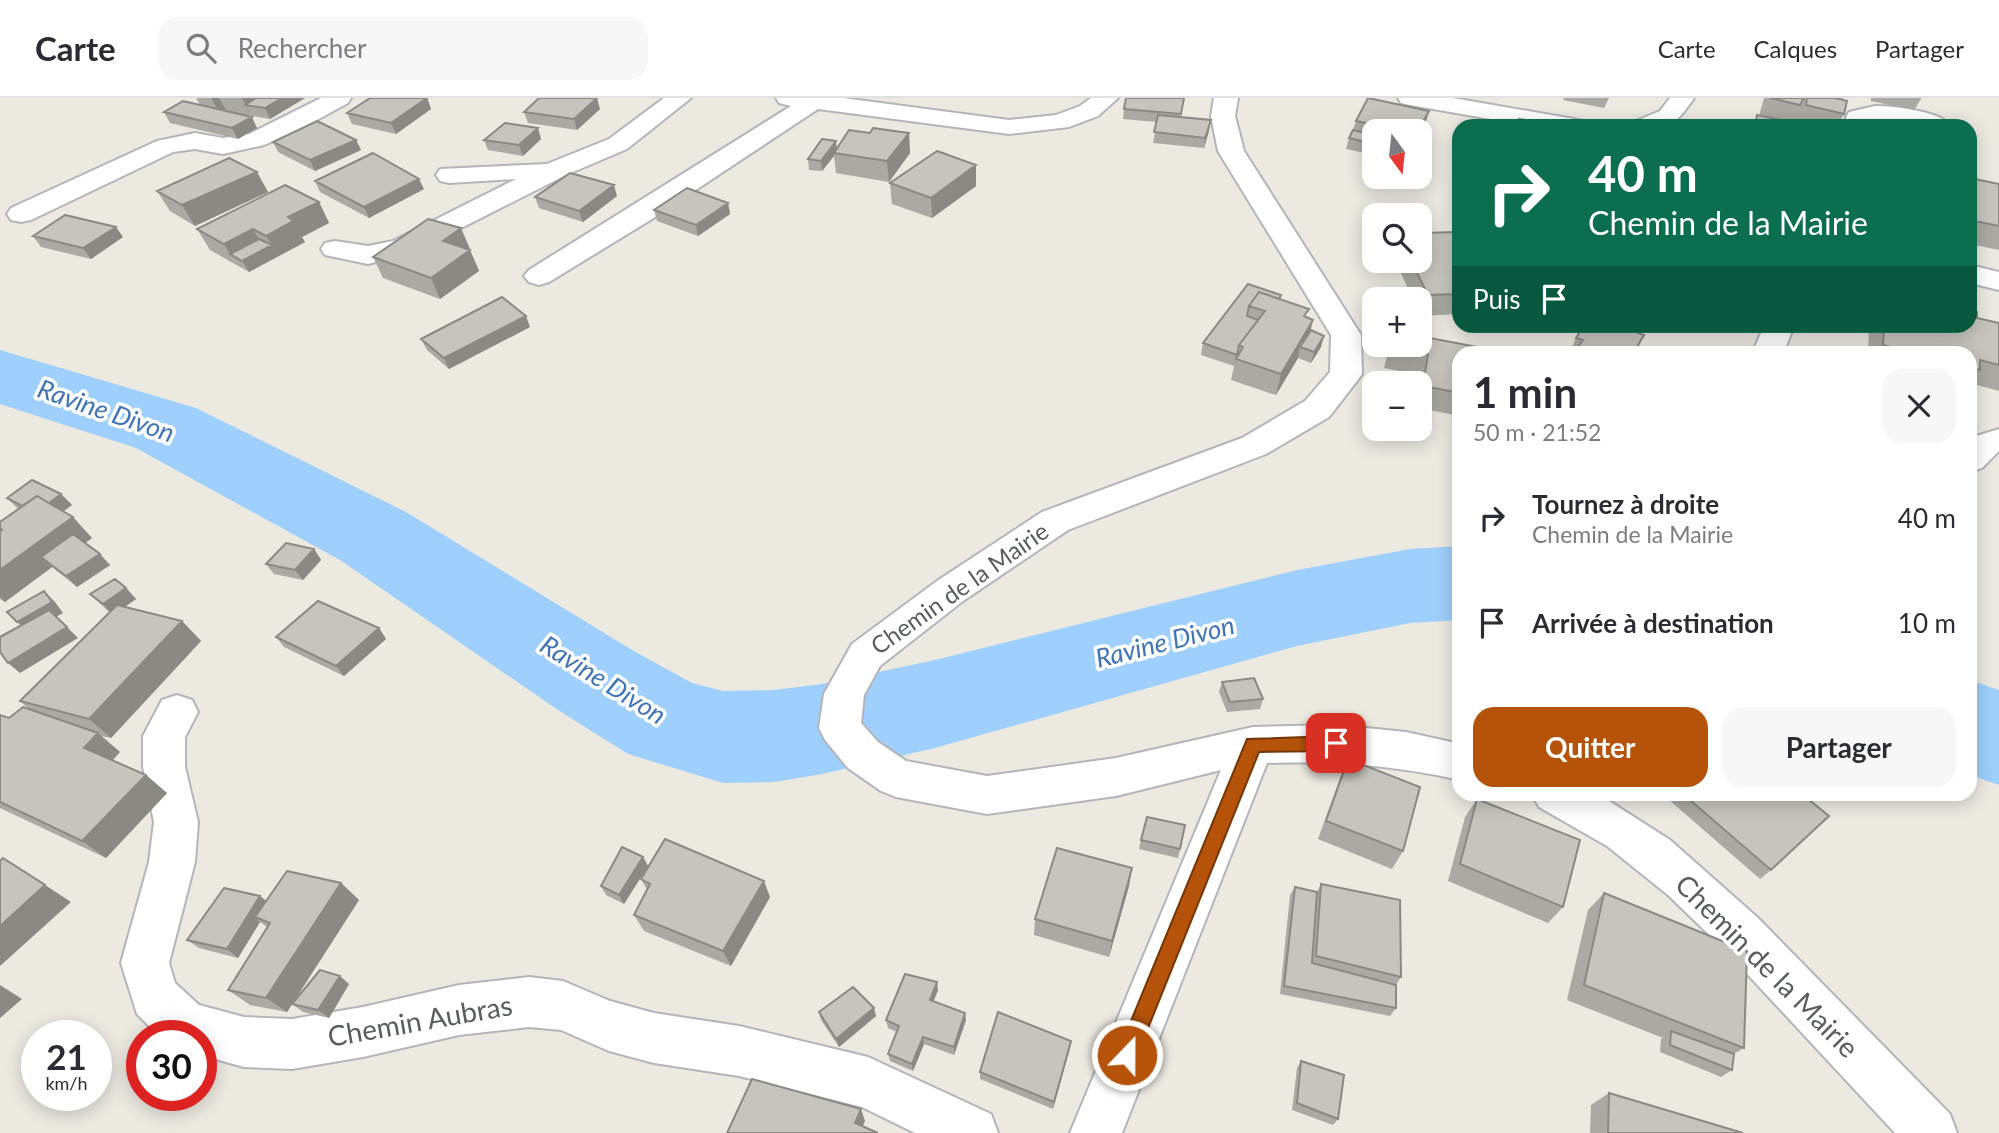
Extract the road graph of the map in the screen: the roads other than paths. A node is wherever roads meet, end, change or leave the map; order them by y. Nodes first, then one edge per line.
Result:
1 (339, 98) edge
2 (680, 98) edge
3 (1106, 98) edge
4 (1226, 98) edge
5 (1410, 98) edge
6 (1682, 98) edge
7 (800, 100) edge
8 (1533, 119) edge
9 (1662, 119) edge
10 (1858, 119) edge
11 (1910, 119) edge
12 (557, 169) junction
13 (449, 175) dead end
14 (21, 215) dead end
15 (335, 249) dead end
16 (539, 276) dead end
17 (1977, 276) edge
18 (1999, 281) edge
19 (1999, 440) edge
20 (1977, 452) edge
21 (177, 712) dead end
22 (1253, 745) junction
23 (1452, 760) edge
24 (1570, 801) edge
25 (972, 1133) edge
26 (1096, 1133) edge
27 (1931, 1133) edge

1 - 14 street
2 - 12 street
3 - 7 street
4 - 22 street, Chemin de la Mairie
5 - 8 street
6 - 9 street
7 - 16 street
10 - 11 street
12 - 13 street
12 - 15 street
17 - 18 street
19 - 20 street
21 - 25 street, Chemin Aubras
22 - 23 street, Chemin de la Mairie
22 - 26 street
24 - 27 street, Chemin de la Mairie

